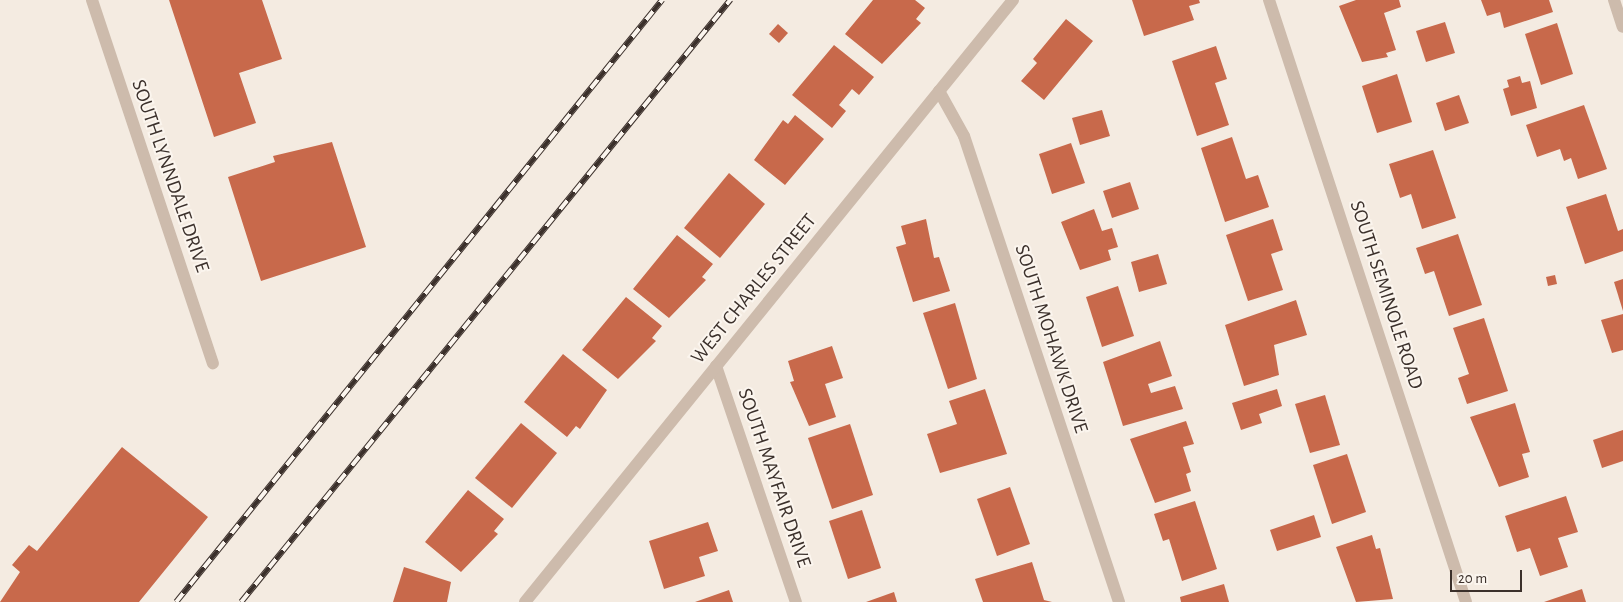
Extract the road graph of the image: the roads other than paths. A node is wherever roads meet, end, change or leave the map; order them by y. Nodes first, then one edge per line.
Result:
1 (92, 0) edge
2 (1013, 0) edge
3 (1269, 0) edge
4 (1614, 0) edge
5 (1623, 28) edge
6 (939, 92) junction
7 (213, 364) dead end
8 (716, 366) junction
9 (525, 602) edge
10 (796, 602) edge
11 (1119, 602) edge
12 (1466, 602) edge

1 - 7 street, SOUTH LYNNDALE DRIVE
2 - 6 street, WEST CHARLES STREET
3 - 12 street, SOUTH SEMINOLE ROAD
4 - 5 street
6 - 8 street, WEST CHARLES STREET
6 - 11 street, SOUTH MOHAWK DRIVE
8 - 9 street, WEST CHARLES STREET
8 - 10 street, SOUTH MAYFAIR DRIVE

